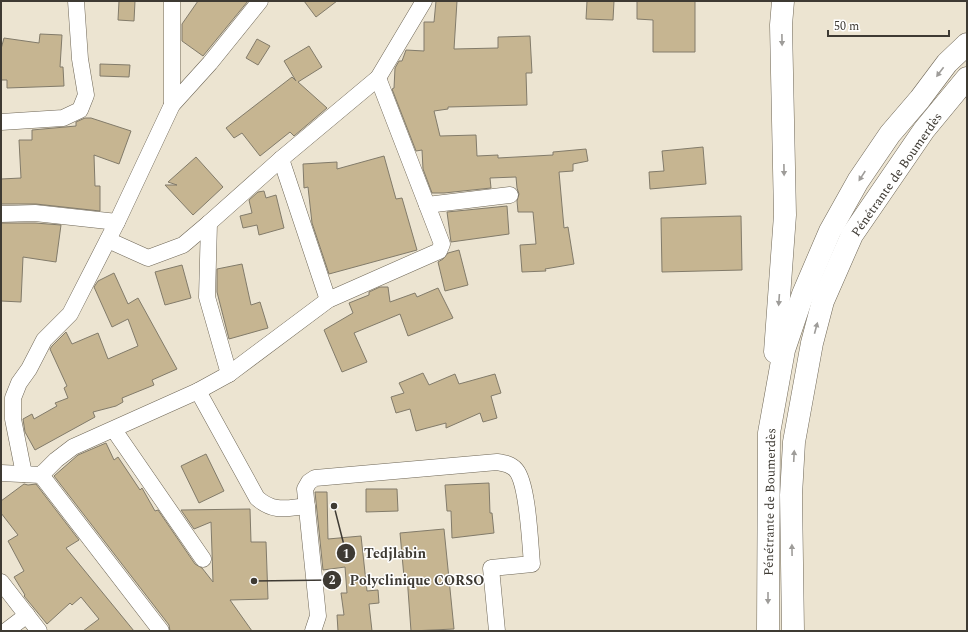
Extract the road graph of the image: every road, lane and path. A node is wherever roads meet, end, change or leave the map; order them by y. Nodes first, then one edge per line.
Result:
1 (76, 1) edge
2 (172, 1) edge
3 (260, 1) edge
4 (424, 1) edge
5 (783, 1) edge
6 (967, 44) edge
7 (378, 78) junction
8 (967, 78) edge
9 (967, 96) edge
10 (172, 105) junction
11 (1, 122) edge
12 (281, 159) junction
13 (510, 195) dead end
14 (427, 205) junction
15 (1, 214) edge
16 (117, 222) junction
17 (209, 223) junction
18 (852, 236) junction
19 (108, 240) junction
20 (328, 300) junction
21 (229, 374) junction
22 (198, 391) junction
23 (114, 430) junction
24 (769, 433) junction
25 (1, 473) edge
26 (24, 474) junction
27 (41, 475) junction
28 (307, 506) junction
29 (203, 559) dead end
30 (1, 582) edge
31 (27, 615) junction
32 (6, 631) edge
33 (39, 631) edge
34 (161, 631) edge
35 (313, 631) edge
36 (496, 631) edge
37 (768, 631) edge
38 (793, 631) edge

1 - 11 street
2 - 10 street
3 - 10 street
4 - 7 street
5 -> 24 highway
6 -> 24 highway, Pénétrante de Boumerdès
7 - 12 street
7 - 14 street
8 - 18 highway, Pénétrante de Boumerdès
9 - 18 highway
10 - 16 street
12 - 17 street
12 - 20 street
13 - 14 street
14 - 20 street
15 - 16 street
16 - 19 street
17 - 19 street
17 - 21 street
38 -> 18 highway, Pénétrante de Boumerdès
19 - 26 street
20 - 21 street
21 - 22 street
22 - 23 street
22 - 28 street
23 - 27 street
23 - 29 street
24 -> 37 highway, Pénétrante de Boumerdès
25 - 26 street
26 - 27 street
27 - 34 street
28 - 35 street
28 - 36 street
30 - 31 street
31 - 32 street
31 - 33 street

